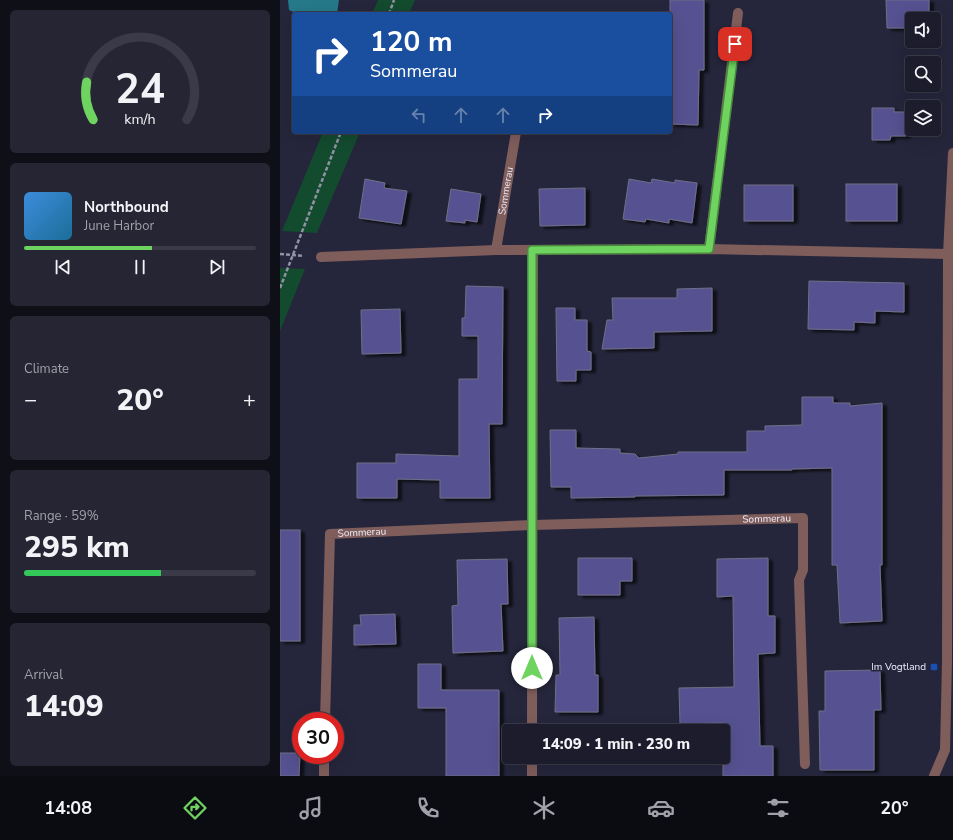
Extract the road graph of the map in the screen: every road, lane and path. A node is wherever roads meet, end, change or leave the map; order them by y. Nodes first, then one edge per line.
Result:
1 (394, 0) edge
2 (389, 12) edge
3 (738, 13) dead end
4 (341, 134) edge
5 (516, 134) edge
6 (953, 154) edge
7 (709, 249) junction
8 (496, 250) junction
9 (532, 250) junction
10 (280, 254) edge
11 (948, 254) junction
12 (292, 256) junction
13 (321, 257) dead end
14 (280, 288) edge
15 (532, 525) junction
16 (325, 712) edge
17 (532, 724) edge
18 (324, 764) edge
19 (532, 764) edge
20 (805, 764) dead end
21 (324, 776) edge
22 (532, 776) edge
23 (934, 776) edge

1 - 2 path
3 - 7 street
4 - 12 path
5 - 8 street, Sommerau
6 - 11 street
7 - 9 street
7 - 11 street
8 - 9 street
8 - 13 street
9 - 15 street
10 - 12 path
11 - 23 street
12 - 14 path
15 - 16 street, Sommerau
15 - 17 street
15 - 20 street, Sommerau
18 - 21 street
19 - 22 street

